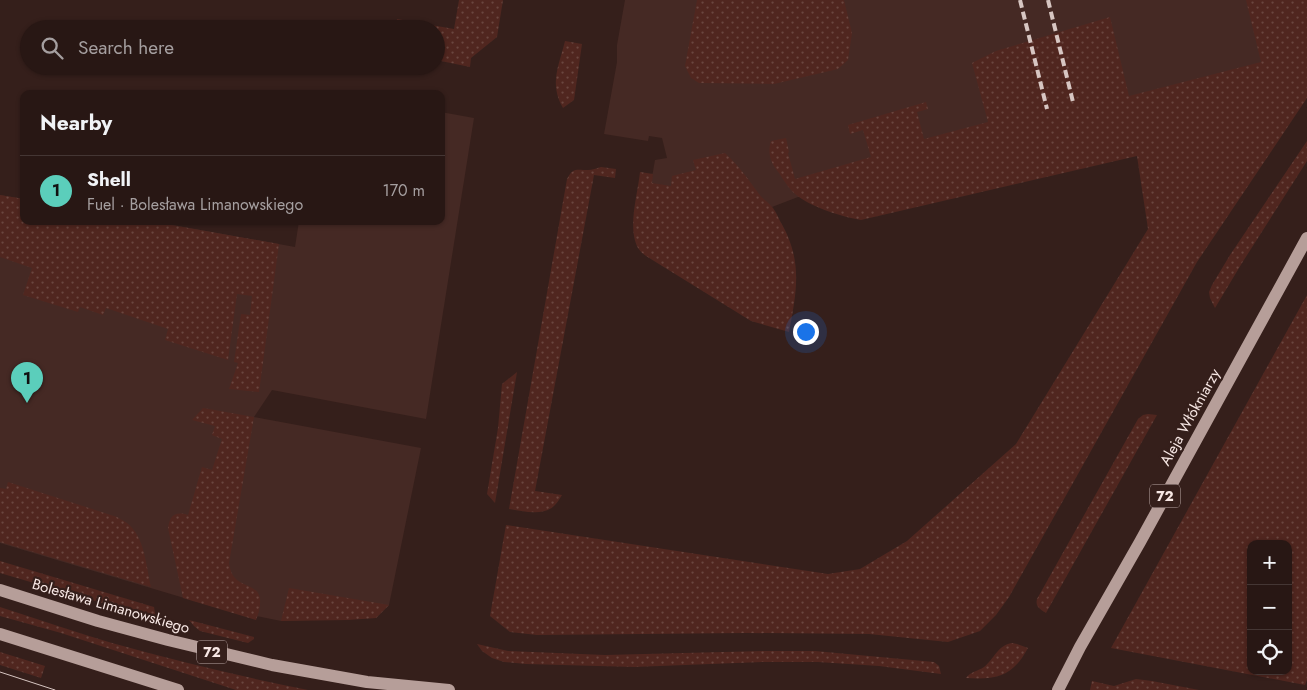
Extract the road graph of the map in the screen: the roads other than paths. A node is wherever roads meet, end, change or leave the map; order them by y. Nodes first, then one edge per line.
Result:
1 (1307, 238) edge
2 (0, 590) edge
3 (0, 634) edge
4 (178, 690) edge
5 (449, 690) edge
6 (1058, 690) edge

1 - 6 main road, Aleja Włókniarzy / 72
2 - 5 main road, Bolesława Limanowskiego / 72
3 - 4 main road

